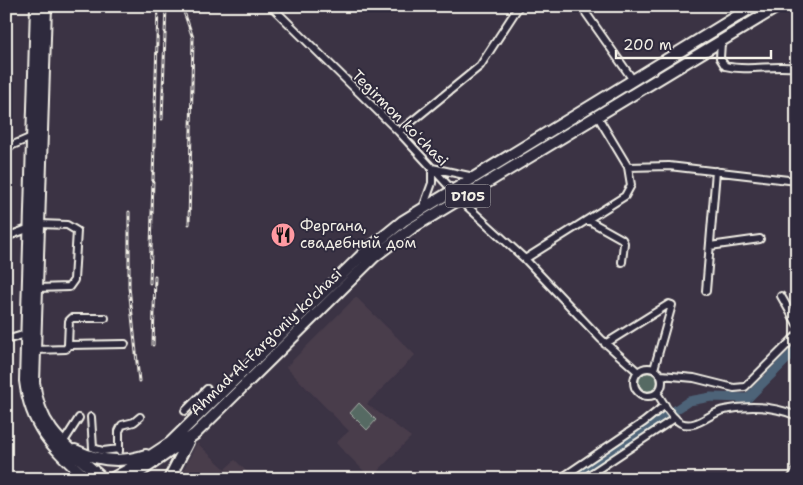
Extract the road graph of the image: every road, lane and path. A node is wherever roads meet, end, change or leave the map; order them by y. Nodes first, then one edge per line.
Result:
1 (36, 6) edge
2 (46, 6) edge
3 (272, 6) edge
4 (519, 6) edge
5 (581, 6) edge
6 (754, 6) edge
7 (779, 6) edge
8 (721, 42) junction
9 (797, 68) edge
10 (633, 80) junction
11 (598, 116) junction
12 (399, 132) junction
13 (34, 136) junction
14 (6, 148) edge
15 (628, 167) junction
16 (432, 168) junction
17 (716, 171) junction
18 (475, 177) junction
19 (797, 182) edge
20 (453, 190) junction
21 (462, 199) junction
22 (422, 209) junction
23 (588, 220) junction
24 (35, 226) junction
25 (6, 237) edge
26 (760, 239) dead end
27 (710, 246) junction
28 (525, 259) junction
29 (622, 262) dead end
30 (37, 288) junction
31 (706, 291) dead end
32 (781, 296) dead end
33 (106, 318) dead end
34 (797, 324) edge
35 (26, 334) junction
36 (797, 335) edge
37 (6, 340) edge
38 (125, 344) dead end
39 (606, 344) junction
40 (68, 345) junction
41 (35, 350) junction
42 (654, 369) junction
43 (638, 372) junction
44 (661, 376) junction
45 (657, 393) junction
46 (212, 403) junction
47 (665, 404) junction
48 (185, 411) dead end
49 (797, 416) edge
50 (92, 417) dead end
51 (140, 417) dead end
52 (79, 418) dead end
53 (675, 418) junction
54 (195, 434) junction
55 (64, 444) junction
56 (119, 449) junction
57 (159, 451) junction
58 (119, 460) junction
59 (73, 465) junction
60 (797, 468) edge
61 (78, 479) edge
62 (88, 479) edge
63 (103, 479) edge
64 (111, 479) edge
65 (130, 479) edge
66 (169, 479) edge
67 (560, 479) edge
68 (583, 479) edge
69 (791, 479) edge

1 - 13 highway
2 - 24 highway
3 - 12 street, Tegirmon koʻchasi
4 - 12 street
5 - 10 street
6 - 10 highway, Ahmad Al-Farg'oniy ko'chasi / D105
7 - 8 highway, Ahmad Al-Farg'oniy ko'chasi / D105
8 - 9 street
8 - 11 highway, Ahmad Al-Farg'oniy ko'chasi / D105
10 - 18 highway, Ahmad Al-Farg'oniy ko'chasi / D105
11 - 15 street
11 - 21 highway, Ahmad Al-Farg'oniy ko'chasi / D105
12 - 16 street, Tegirmon koʻchasi
13 - 14 street
13 - 24 highway
15 - 17 street
15 - 23 street
16 - 18 street
16 - 20 street, Tegirmon koʻchasi
16 - 22 street
17 - 19 street
17 - 27 street
18 - 20 highway, Ahmad Al-Farg'oniy ko'chasi / D105
20 - 21 street, Tegirmon koʻchasi
20 - 22 highway, Ahmad Al-Farg'oniy ko'chasi / D105
21 - 28 street, Tegirmon koʻchasi
21 - 54 highway, Ahmad Al-Farg'oniy ko'chasi / D105
22 - 46 highway, Ahmad Al-Farg'oniy ko'chasi / D105
23 - 28 street
23 - 29 street
24 - 25 street
24 - 30 highway
24 - 30 street
24 - 35 highway
26 - 27 street
27 - 31 street
28 - 39 street, Tegirmon koʻchasi
30 - 41 highway
32 - 34 street
33 - 40 street
35 - 37 street
35 - 59 highway
36 - 44 street
38 - 40 street
39 - 42 street
39 - 43 street, Tegirmon koʻchasi
40 - 41 street
41 - 55 highway
42 - 43 street
42 - 44 street
43 - 45 street
44 - 45 street
45 - 47 street
46 - 48 street
46 - 57 highway, Ahmad Al-Farg'oniy ko'chasi / D105
47 - 53 street
47 - 67 street
49 - 53 street
50 - 56 street
51 - 56 street
52 - 55 street
53 - 68 street
54 - 65 highway, Ahmad Al-Farg'oniy ko'chasi / D105
54 - 66 highway
55 - 58 highway
55 - 63 highway
56 - 58 street
57 - 58 highway
57 - 64 highway, Ahmad Al-Farg'oniy ko'chasi / D105
59 - 61 highway
59 - 62 highway
60 - 69 street

